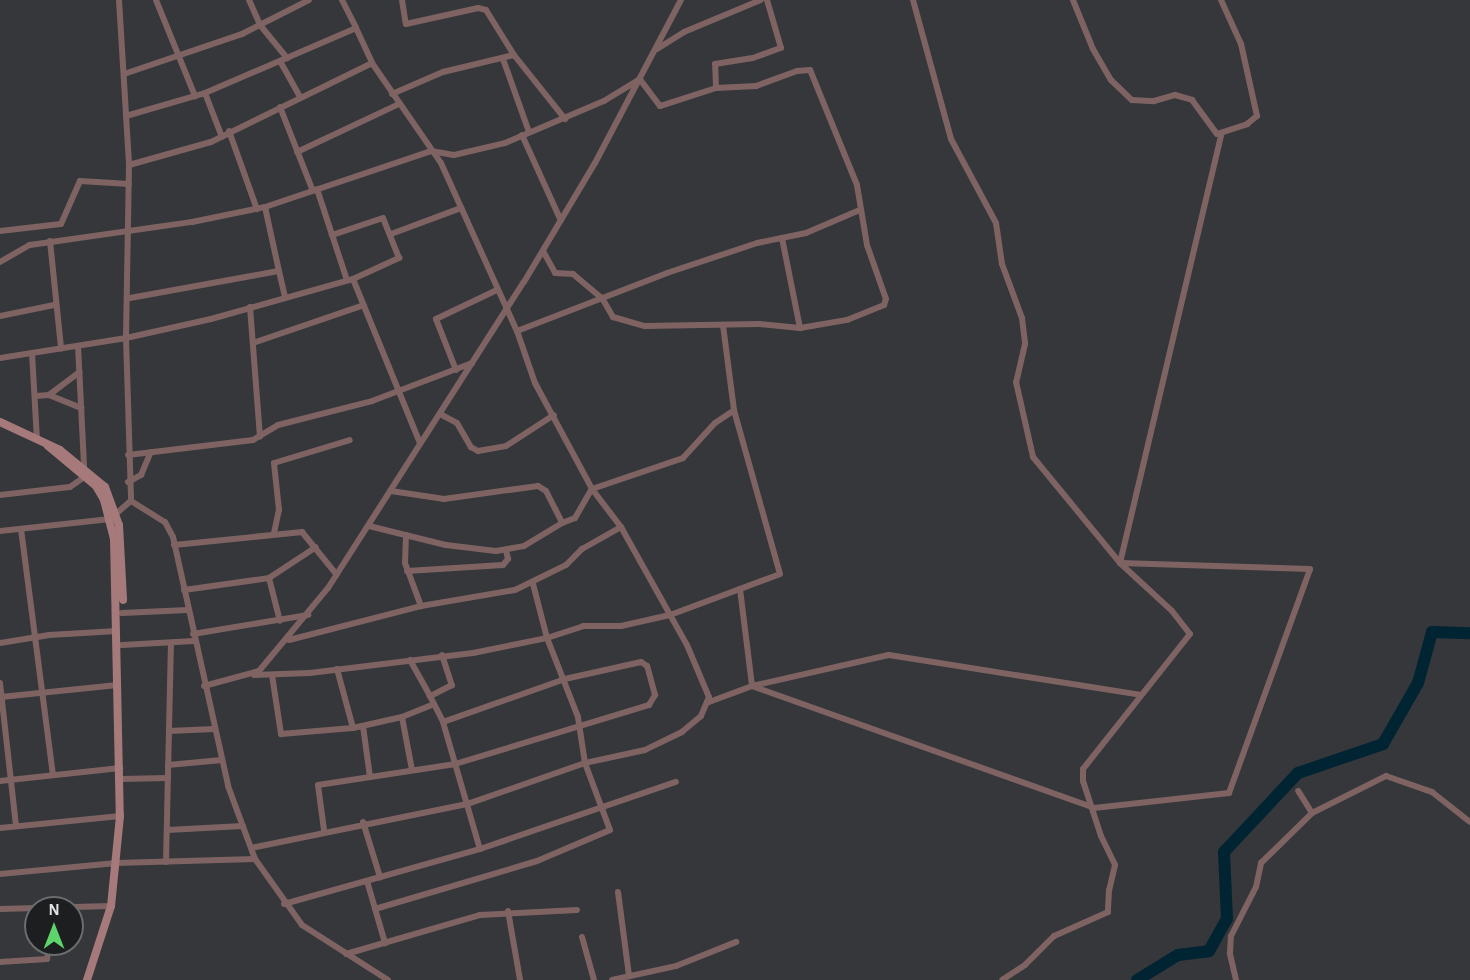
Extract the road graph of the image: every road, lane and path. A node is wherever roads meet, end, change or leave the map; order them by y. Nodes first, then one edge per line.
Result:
1 (119, 0) edge
2 (156, 0) edge
3 (249, 0) edge
4 (309, 0) edge
5 (342, 0) edge
6 (402, 0) edge
7 (681, 0) edge
8 (761, 0) edge
9 (767, 0) edge
10 (913, 0) edge
11 (1073, 0) edge
12 (1221, 0) edge
13 (260, 25) junction
14 (356, 28) junction
15 (657, 49) junction
16 (514, 55) junction
17 (179, 58) junction
18 (287, 58) junction
19 (503, 58) junction
20 (280, 61) junction
21 (372, 63) junction
22 (124, 74) junction
23 (640, 79) junction
24 (716, 88) junction
25 (205, 93) junction
26 (392, 94) junction
27 (195, 96) junction
28 (300, 97) junction
29 (399, 104) junction
30 (279, 107) junction
31 (126, 116) junction
32 (563, 120) junction
33 (229, 131) junction
34 (1222, 133) junction
35 (526, 134) junction
36 (222, 137) junction
37 (431, 151) junction
38 (297, 152) junction
39 (129, 165) junction
40 (129, 184) junction
41 (315, 190) junction
42 (265, 207) junction
43 (257, 208) junction
44 (461, 208) junction
45 (860, 210) junction
46 (561, 221) junction
47 (0, 231) edge
48 (128, 232) junction
49 (391, 234) junction
50 (332, 235) junction
51 (782, 238) junction
52 (50, 241) junction
53 (543, 251) junction
54 (0, 262) edge
55 (279, 271) junction
56 (350, 279) junction
57 (497, 290) junction
58 (285, 296) junction
59 (130, 298) junction
60 (602, 298) junction
61 (364, 304) junction
62 (54, 305) junction
63 (250, 307) junction
64 (507, 310) junction
65 (0, 316) edge
66 (723, 325) junction
67 (801, 328) junction
68 (517, 331) junction
69 (126, 338) junction
70 (253, 343) junction
71 (78, 346) junction
72 (61, 348) junction
73 (32, 353) junction
74 (0, 358) edge
75 (473, 363) junction
76 (456, 370) junction
77 (79, 372) junction
78 (399, 392) junction
79 (49, 395) junction
80 (35, 396) junction
81 (81, 408) junction
82 (734, 410) junction
83 (440, 414) junction
84 (554, 416) junction
85 (0, 422) edge
86 (260, 437) junction
87 (37, 440) junction
88 (350, 440) dead end
89 (420, 443) junction
90 (48, 446) junction
91 (151, 452) junction
92 (128, 455) junction
93 (84, 466) junction
94 (86, 476) junction
95 (128, 482) junction
96 (592, 489) junction
97 (391, 491) junction
98 (0, 495) edge
99 (131, 501) junction
100 (113, 515) junction
101 (562, 524) junction
102 (369, 526) junction
103 (621, 526) junction
104 (21, 529) junction
105 (0, 531) edge
106 (274, 533) junction
107 (406, 535) junction
108 (174, 545) junction
109 (316, 547) junction
110 (506, 550) junction
111 (1120, 563) junction
112 (407, 570) junction
113 (336, 575) junction
114 (269, 578) junction
115 (533, 584) junction
116 (740, 589) junction
117 (184, 590) junction
118 (421, 606) junction
119 (188, 610) junction
120 (122, 613) junction
121 (308, 615) junction
122 (670, 615) junction
123 (280, 621) junction
124 (117, 631) junction
125 (35, 636) junction
126 (194, 638) junction
127 (547, 638) junction
128 (289, 640) junction
129 (171, 642) junction
130 (0, 643) edge
131 (122, 645) junction
132 (442, 655) junction
133 (410, 660) junction
134 (337, 669) junction
135 (250, 675) junction
136 (272, 675) junction
137 (565, 679) junction
138 (0, 682) edge
139 (117, 685) junction
140 (204, 686) junction
141 (752, 686) junction
142 (42, 691) junction
143 (1141, 695) junction
144 (1, 696) edge
145 (430, 696) junction
146 (709, 702) junction
147 (432, 705) junction
148 (402, 717) junction
149 (443, 722) junction
150 (120, 723) junction
151 (363, 726) junction
152 (353, 728) junction
153 (577, 728) junction
154 (214, 729) junction
155 (169, 731) junction
156 (3, 745) edge
157 (222, 760) junction
158 (585, 763) junction
159 (455, 764) junction
160 (168, 765) junction
161 (120, 768) junction
162 (412, 770) junction
163 (53, 775) junction
164 (370, 777) junction
165 (168, 778) junction
166 (120, 779) junction
167 (11, 780) junction
168 (0, 781) edge
169 (676, 782) dead end
170 (1298, 791) dead end
171 (467, 804) junction
172 (601, 806) junction
173 (1094, 808) junction
174 (1312, 813) junction
175 (120, 816) junction
176 (363, 822) junction
177 (1470, 822) edge
178 (16, 826) junction
179 (243, 826) junction
180 (0, 828) edge
181 (167, 830) junction
182 (324, 830) junction
183 (251, 848) junction
184 (480, 849) junction
185 (255, 859) junction
186 (166, 862) junction
187 (116, 863) junction
188 (0, 874) edge
189 (380, 877) junction
190 (368, 881) junction
191 (618, 892) dead end
192 (0, 901) edge
193 (284, 904) junction
194 (111, 906) junction
195 (84, 907) edge
196 (0, 908) edge
197 (24, 908) edge
198 (375, 909) junction
199 (577, 910) dead end
200 (508, 911) junction
201 (582, 937) dead end
202 (736, 942) dead end
203 (385, 943) junction
204 (346, 954) junction
205 (47, 956) edge
206 (0, 962) edge
207 (629, 976) junction
208 (87, 980) edge
209 (388, 980) edge
210 (520, 980) edge
211 (594, 980) edge
212 (612, 980) edge
213 (1002, 980) edge
214 (1236, 980) edge

1 - 22 street
2 - 17 street
3 - 13 street
4 - 13 street
5 - 14 street
6 - 16 street
7 - 15 street
8 - 15 street
9 - 24 street
10 - 111 street
11 - 34 street
12 - 34 street
13 - 17 street
13 - 18 street
14 - 18 street
14 - 21 street
15 - 23 street
16 - 19 street
16 - 32 street
17 - 22 street
17 - 27 street
18 - 20 street
19 - 26 street
19 - 35 street
20 - 25 street
20 - 28 street
21 - 26 street
21 - 28 street
22 - 31 street
23 - 24 street
23 - 32 street
23 - 46 street
24 - 45 street
25 - 27 street
25 - 36 street
26 - 29 street
27 - 31 street
28 - 30 street
29 - 37 street
29 - 38 street
30 - 33 street
30 - 38 street
31 - 39 street
32 - 35 street
33 - 36 street
33 - 43 street
34 - 111 street
35 - 37 street
35 - 46 street
36 - 39 street
37 - 41 street
37 - 44 street
38 - 41 street
39 - 40 street
40 - 47 street
40 - 48 street
41 - 42 street
41 - 50 street
42 - 43 street
42 - 55 street
43 - 48 street
44 - 49 street
44 - 57 street
45 - 51 street
45 - 67 street
46 - 53 street
48 - 52 street
48 - 59 street
49 - 50 street
49 - 56 street
50 - 56 street
51 - 60 street
51 - 67 street
52 - 54 street
52 - 62 street
53 - 60 street
53 - 64 street
55 - 58 street
55 - 59 street
56 - 58 street
56 - 61 street
57 - 64 street
57 - 76 street
58 - 63 street
59 - 69 street
60 - 66 street
60 - 68 street
61 - 70 street
61 - 78 street
62 - 65 street
62 - 72 street
63 - 69 street
63 - 70 street
64 - 68 street
64 - 75 street
66 - 67 street
66 - 82 street
68 - 84 street
69 - 71 street
69 - 92 street
70 - 86 street
71 - 72 street
71 - 77 street
72 - 73 street
73 - 74 street
73 - 80 street
75 - 76 street
75 - 83 street
76 - 78 street
77 - 79 street
77 - 81 street
78 - 86 street
78 - 89 street
79 - 80 street
79 - 81 street
80 - 87 street
81 - 93 street
82 - 96 street
82 - 116 street
83 - 84 street
83 - 89 street
84 - 96 street
85 - 87 main road
86 - 91 street
87 - 90 main road
88 - 106 street
89 - 97 street
90 - 93 main road
90 - 94 main road
91 - 92 street
91 - 95 street
92 - 95 street
93 - 100 main road
94 - 98 street
94 - 100 main road
95 - 99 street
96 - 101 street
96 - 103 street
97 - 101 street
97 - 102 street
99 - 100 street
99 - 108 street
100 - 104 street
100 - 120 main road
100 - 124 main road
101 - 110 street
102 - 107 street
102 - 113 street
103 - 115 street
103 - 122 street
104 - 105 street
104 - 125 street
106 - 108 street
106 - 109 street
107 - 110 street
107 - 112 street
108 - 117 street
109 - 113 street
109 - 114 street
110 - 112 street
111 - 143 street
111 - 173 street
112 - 118 street
113 - 121 street
114 - 117 street
114 - 123 street
115 - 118 street
115 - 127 street
116 - 122 street
116 - 141 street
117 - 119 street
118 - 128 street
119 - 120 street
119 - 126 street
120 - 131 main road
121 - 123 street
121 - 128 street
122 - 127 street
122 - 146 street
123 - 126 street
124 - 125 street
124 - 139 main road
125 - 130 street
125 - 142 street
126 - 129 street
126 - 140 street
127 - 132 street
127 - 137 street
128 - 135 street
129 - 131 street
129 - 155 street
131 - 150 main road
132 - 133 street
132 - 145 street
133 - 134 street
133 - 145 street
134 - 136 street
134 - 152 street
135 - 136 street
135 - 140 street
136 - 152 street
137 - 149 street
137 - 153 street
137 - 153 street
138 - 144 street
139 - 142 street
139 - 150 main road
140 - 154 street
141 - 143 street
141 - 146 street
141 - 173 street
142 - 144 street
142 - 163 street
143 - 173 street
144 - 156 street
145 - 147 street
146 - 158 street
147 - 148 street
147 - 149 street
148 - 151 street
148 - 162 street
149 - 159 street
150 - 161 main road
151 - 152 street
151 - 164 street
153 - 158 street
153 - 159 street
154 - 155 street
154 - 157 street
155 - 160 street
156 - 167 street
157 - 160 street
157 - 179 street
158 - 171 street
158 - 172 street
159 - 162 street
159 - 171 street
160 - 165 street
161 - 163 street
161 - 166 main road
162 - 164 street
163 - 167 street
164 - 182 street
165 - 166 street
165 - 181 street
166 - 175 main road
167 - 168 street
167 - 178 street
169 - 172 street
170 - 174 street
171 - 176 street
171 - 184 street
172 - 184 street
172 - 198 street
173 - 213 street
174 - 177 street
174 - 214 street
175 - 178 street
175 - 187 main road
176 - 182 street
176 - 189 street
178 - 180 street
179 - 181 street
179 - 183 street
181 - 186 street
182 - 183 street
183 - 185 street
184 - 189 street
185 - 186 street
185 - 193 street
186 - 187 street
187 - 188 street
187 - 194 main road
189 - 190 street
190 - 193 street
190 - 198 street
191 - 207 street
192 - 196 street
193 - 204 street
194 - 195 street
194 - 208 main road
196 - 197 street
198 - 203 street
199 - 200 street
200 - 203 street
200 - 210 street
201 - 211 street
202 - 207 street
203 - 204 street
204 - 209 street
205 - 206 street
207 - 212 street

